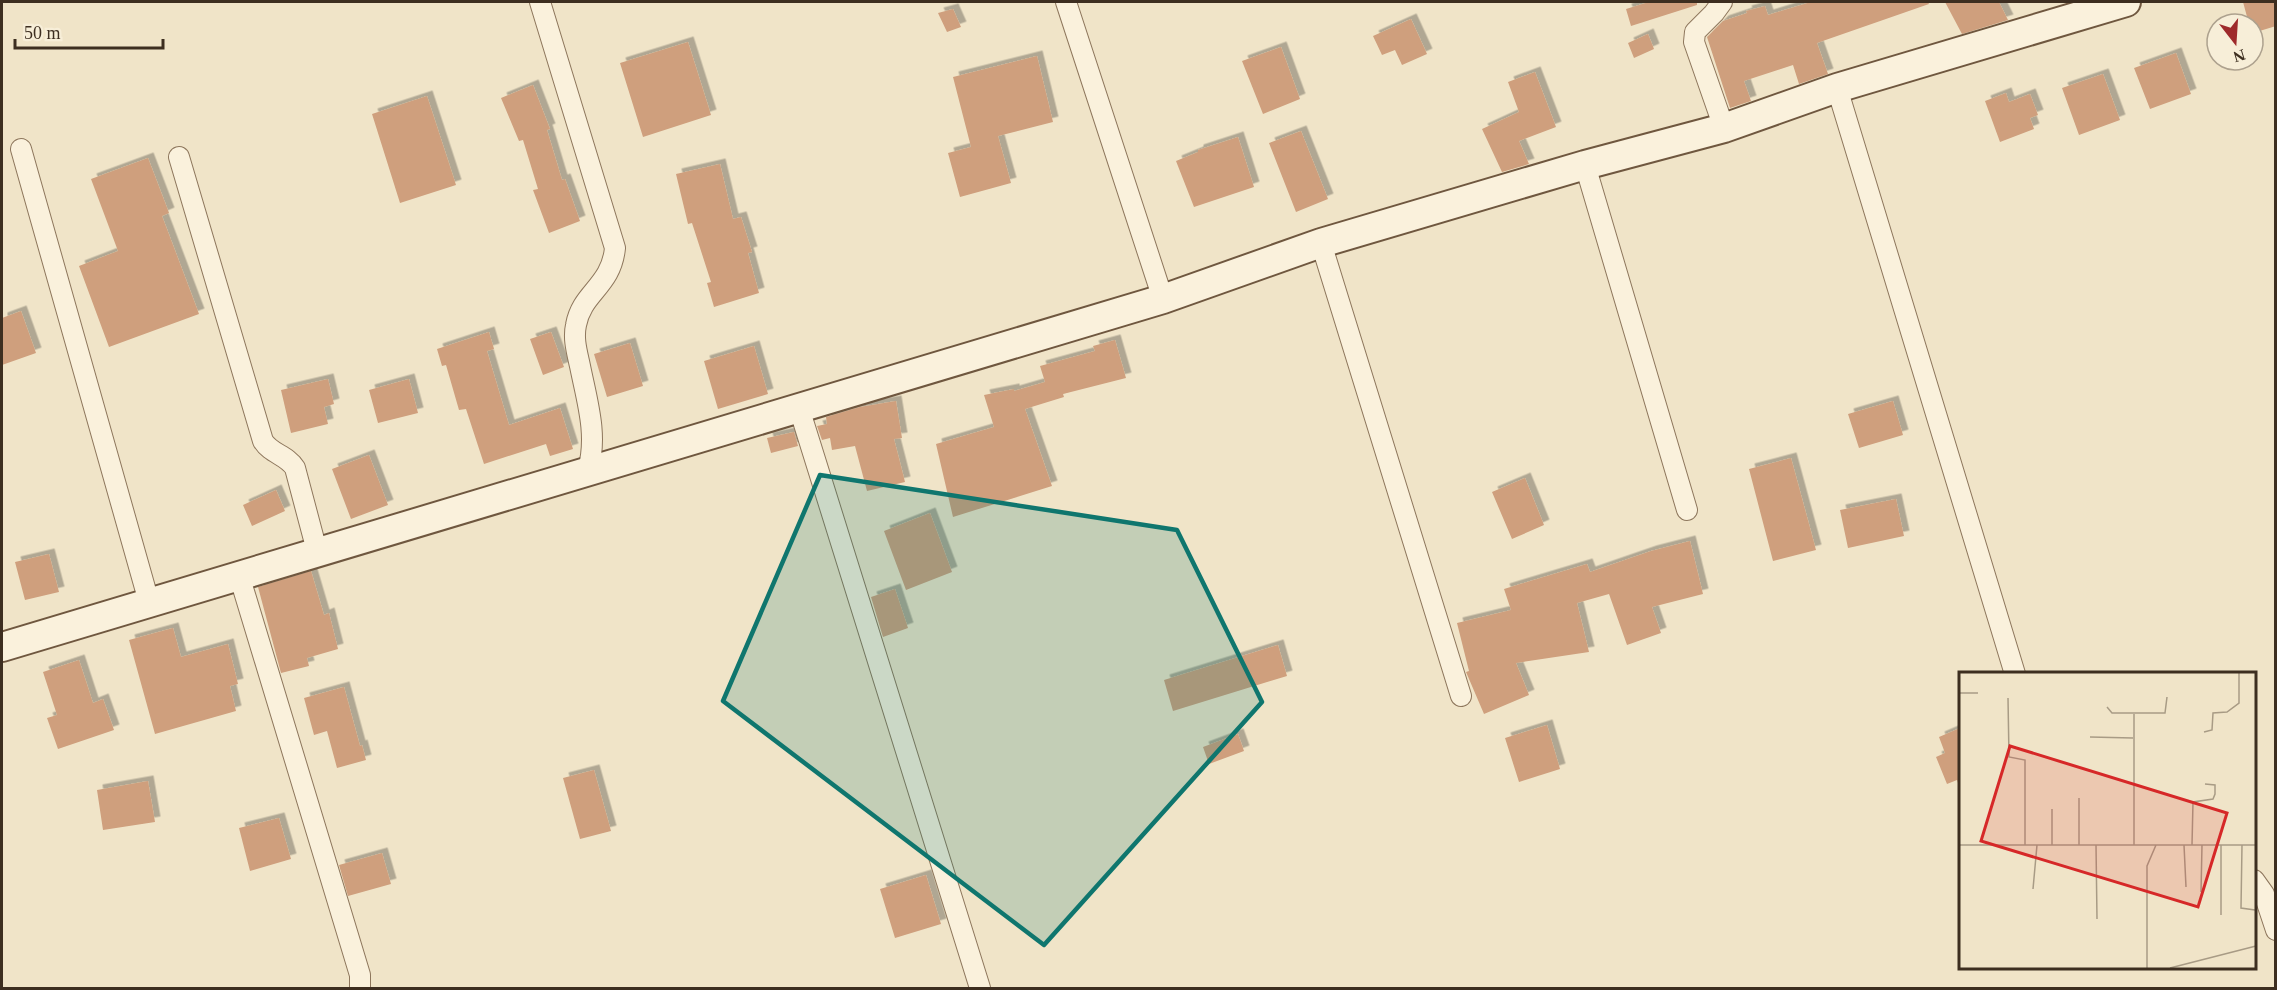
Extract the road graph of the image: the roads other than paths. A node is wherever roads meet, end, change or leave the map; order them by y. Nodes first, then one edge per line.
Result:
1 (540, 2) edge
2 (1066, 2) edge
3 (1722, 2) edge
4 (2126, 2) edge
5 (1837, 88) junction
6 (1724, 128) junction
7 (21, 149) dead end
8 (179, 157) dead end
9 (1585, 165) junction
10 (1321, 243) junction
11 (1163, 299) junction
12 (799, 408) junction
13 (588, 470) junction
14 (1687, 510) dead end
15 (317, 551) junction
16 (239, 574) junction
17 (149, 602) junction
18 (2, 646) edge
19 (2014, 672) edge
20 (1461, 696) dead end
21 (2256, 883) edge
22 (2276, 930) edge
23 (360, 988) edge
24 (980, 988) edge

1 - 13 street
2 - 11 street
3 - 6 street
4 - 5 street
5 - 6 street
5 - 19 street
6 - 9 street
7 - 17 street
8 - 15 street
9 - 10 street
9 - 14 street
10 - 11 street
10 - 20 street
11 - 12 street
12 - 13 street
12 - 24 street
13 - 15 street
15 - 16 street
16 - 17 street
16 - 23 street
17 - 18 street
21 - 22 street

